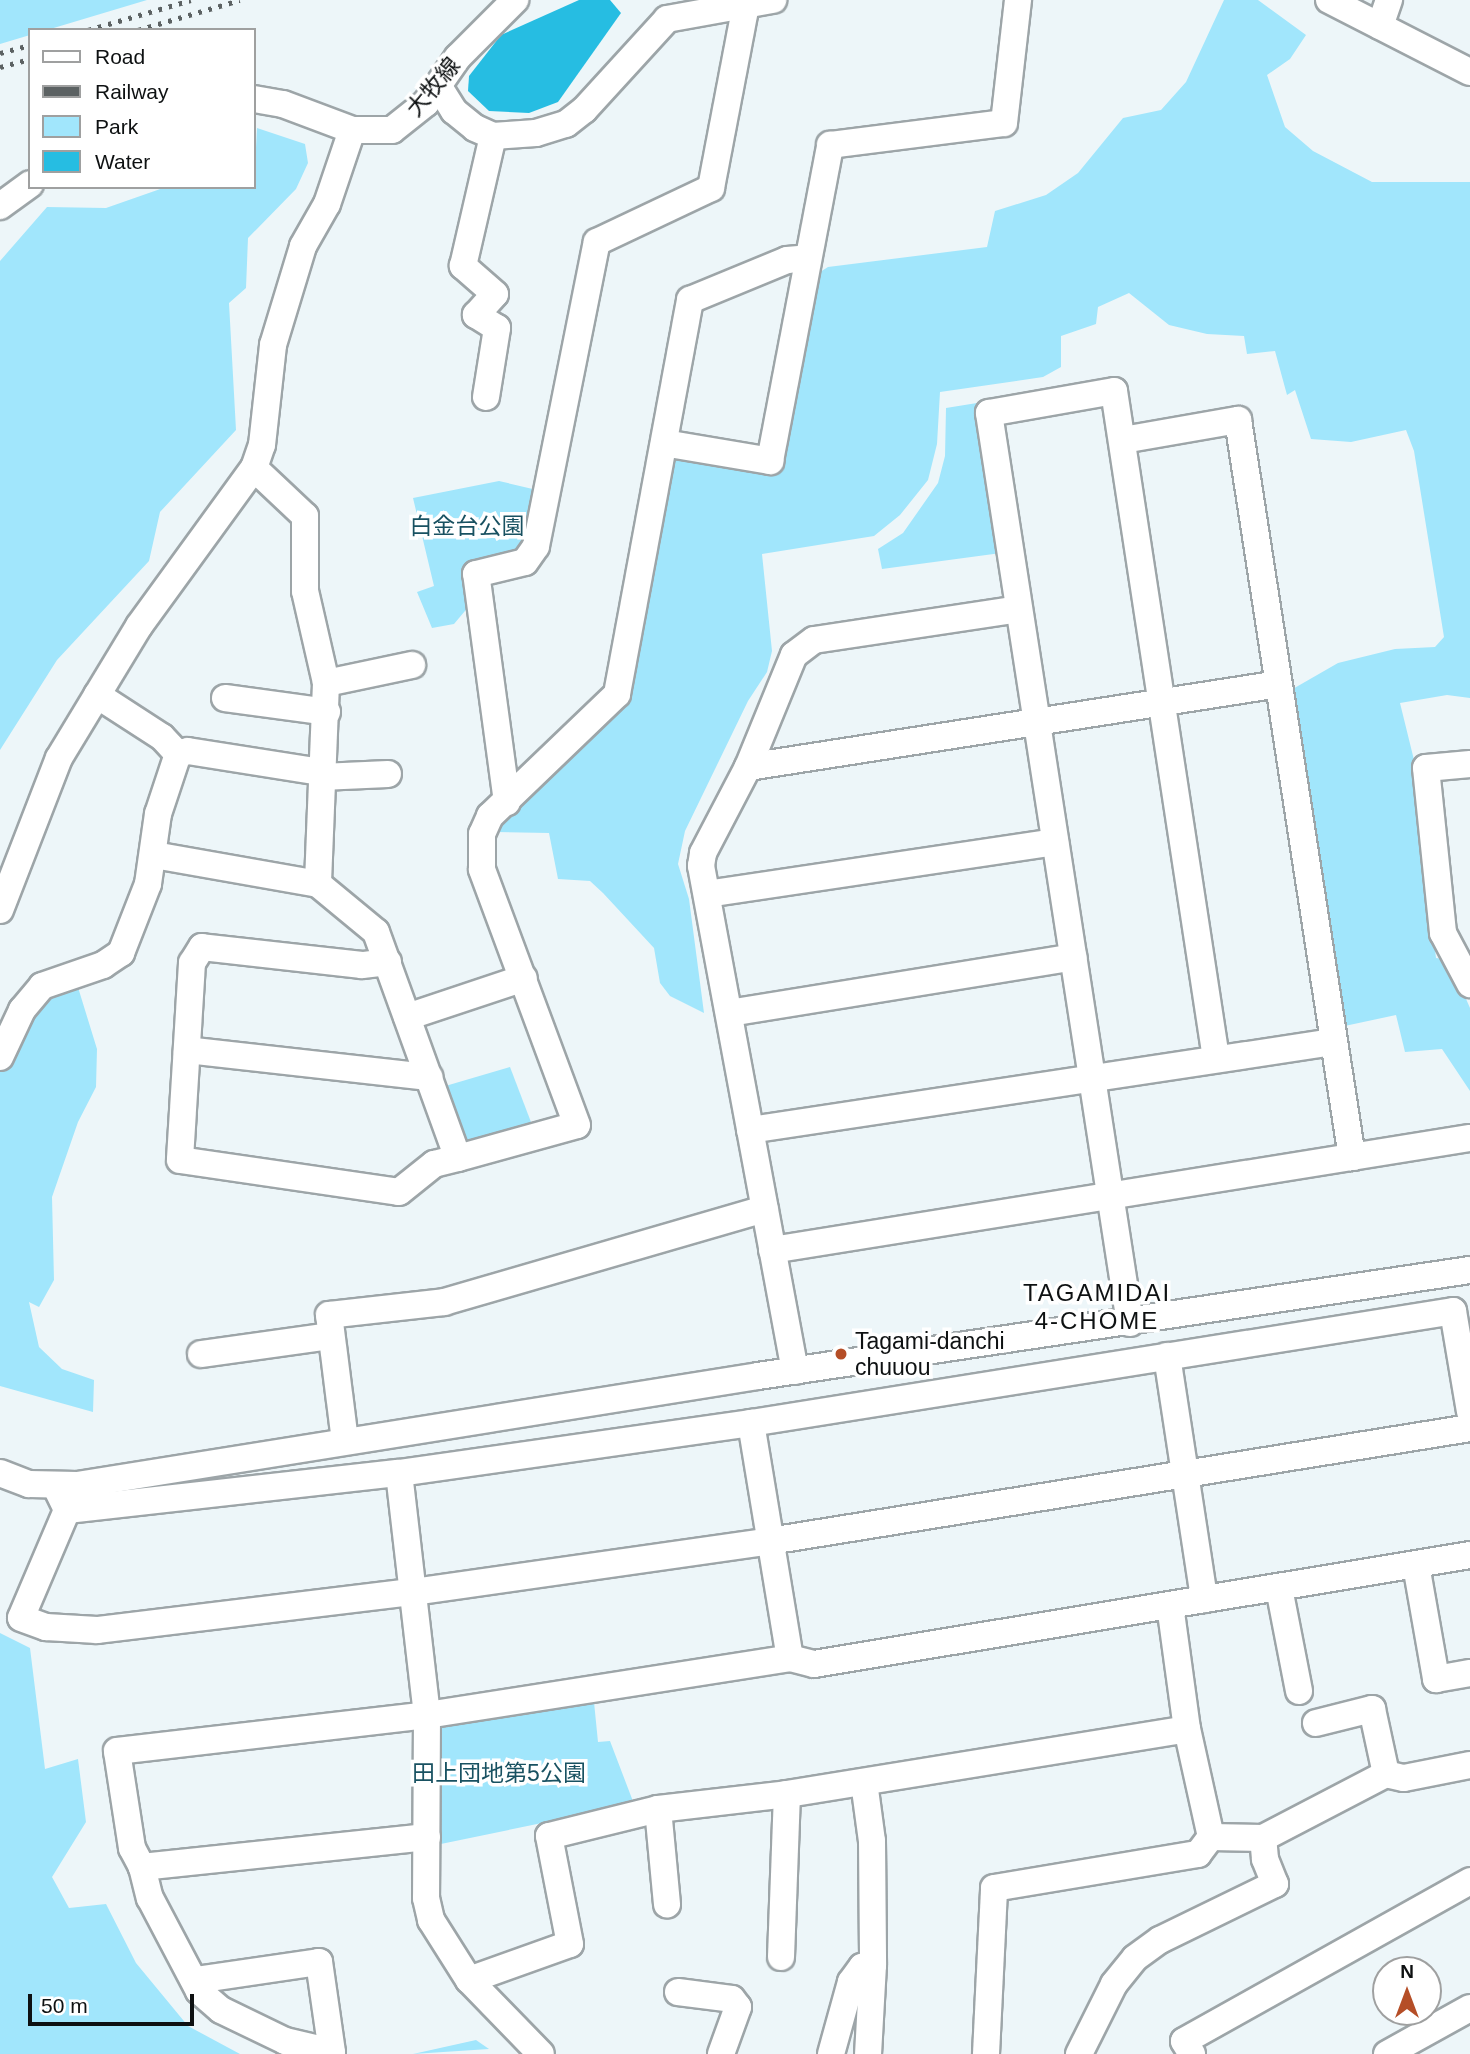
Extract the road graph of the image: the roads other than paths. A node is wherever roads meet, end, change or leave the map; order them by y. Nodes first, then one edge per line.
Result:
1 (515, 0) edge
2 (773, 0) edge
3 (1018, 0) edge
4 (1329, 0) edge
5 (1389, 0) edge
6 (746, 5) junction
7 (1380, 26) junction
8 (1470, 72) edge
9 (439, 87) junction
10 (256, 99) edge
11 (352, 130) junction
12 (493, 136) junction
13 (808, 258) junction
14 (486, 397) dead end
15 (1123, 440) junction
16 (664, 443) junction
17 (254, 468) junction
18 (1019, 609) junction
19 (412, 665) dead end
20 (326, 683) junction
21 (1279, 684) junction
22 (97, 695) junction
23 (225, 698) dead end
24 (1162, 702) junction
25 (327, 712) junction
26 (1036, 722) junction
27 (178, 754) junction
28 (1470, 764) edge
29 (748, 767) junction
30 (321, 774) junction
31 (387, 774) dead end
32 (507, 802) junction
33 (1055, 842) junction
34 (154, 855) junction
35 (318, 884) junction
36 (706, 894) junction
37 (0, 910) edge
38 (1463, 949) edge
39 (1073, 957) junction
40 (387, 962) junction
41 (524, 978) junction
42 (1470, 984) edge
43 (729, 1013) junction
44 (407, 1017) junction
45 (1333, 1042) junction
46 (187, 1051) junction
47 (0, 1057) edge
48 (1216, 1058) junction
49 (1091, 1076) junction
50 (429, 1077) junction
51 (750, 1130) junction
52 (1470, 1138) edge
53 (1352, 1157) junction
54 (457, 1158) junction
55 (1110, 1196) junction
56 (765, 1209) junction
57 (772, 1250) junction
58 (1470, 1270) edge
59 (1130, 1323) junction
60 (331, 1336) junction
61 (201, 1354) dead end
62 (1167, 1356) junction
63 (795, 1371) junction
64 (1470, 1412) edge
65 (751, 1423) junction
66 (1470, 1428) edge
67 (345, 1441) junction
68 (0, 1473) edge
69 (399, 1473) junction
70 (1184, 1475) junction
71 (61, 1499) junction
72 (770, 1541) junction
73 (1470, 1555) edge
74 (1416, 1565) junction
75 (1279, 1588) junction
76 (413, 1592) junction
77 (1204, 1600) junction
78 (1170, 1605) junction
79 (11, 1614) edge
80 (790, 1658) junction
81 (1470, 1673) edge
82 (1298, 1691) dead end
83 (427, 1715) junction
84 (1316, 1723) dead end
85 (1187, 1730) junction
86 (1470, 1765) edge
87 (1386, 1774) junction
88 (864, 1782) junction
89 (787, 1794) junction
90 (658, 1809) junction
91 (427, 1837) junction
92 (1211, 1837) junction
93 (1263, 1838) junction
94 (142, 1867) junction
95 (1470, 1881) edge
96 (667, 1905) dead end
97 (781, 1957) dead end
98 (873, 1965) junction
99 (195, 1980) junction
100 (469, 1980) junction
101 (678, 1992) dead end
102 (1470, 2008) edge
103 (541, 2054) edge
104 (721, 2054) edge
105 (831, 2054) edge
106 (868, 2054) edge
107 (985, 2054) edge
108 (1079, 2054) edge
109 (1192, 2054) edge
110 (1387, 2054) edge

1 - 9 street, 大牧線
2 - 6 street
3 - 13 street
4 - 7 street
5 - 7 street
6 - 12 street
6 - 32 street
7 - 8 street
9 - 11 street, 大牧線
9 - 12 street
10 - 11 street, 大牧線
11 - 17 street
12 - 14 street
13 - 16 street
13 - 16 street
15 - 18 street
15 - 21 street
15 - 24 street
16 - 32 street
17 - 20 street
17 - 22 street
18 - 26 street
18 - 29 street
19 - 20 street
20 - 25 street
21 - 24 street
21 - 45 street
22 - 27 street
22 - 37 street
23 - 25 street
24 - 26 street
24 - 48 street
25 - 30 street
26 - 29 street
26 - 33 street
27 - 30 street
27 - 34 street
28 - 38 street
29 - 36 street
30 - 31 street
30 - 35 street
32 - 41 street
33 - 36 street
33 - 39 street
34 - 35 street
34 - 47 street
35 - 40 street
36 - 43 street
38 - 42 street
39 - 43 street
39 - 49 street
40 - 44 street
40 - 46 street
41 - 44 street
41 - 54 street
43 - 51 street
44 - 50 street
45 - 48 street
45 - 53 street
46 - 50 street
46 - 54 street
48 - 49 street
49 - 51 street
49 - 55 street
50 - 54 street
51 - 56 street
52 - 53 street
53 - 55 street
55 - 57 street
55 - 59 street
56 - 57 street
56 - 60 street
57 - 63 street
58 - 59 street
59 - 63 street
60 - 61 street
60 - 67 street
62 - 64 street
62 - 65 street
62 - 70 street
63 - 67 street
65 - 69 street
65 - 72 street
66 - 70 street
67 - 71 street
68 - 71 street
69 - 71 street
69 - 76 street
70 - 72 street
70 - 77 street
71 - 79 street
72 - 76 street
72 - 80 street
73 - 74 street
74 - 75 street
74 - 81 street
75 - 77 street
75 - 82 street
76 - 79 street
76 - 83 street
77 - 78 street
78 - 80 street
78 - 85 street
80 - 83 street
83 - 91 street
83 - 94 street
84 - 87 street
85 - 88 street
85 - 92 street
86 - 87 street
87 - 93 street
88 - 89 street
88 - 98 street
89 - 90 street
89 - 97 street
90 - 96 street
90 - 100 street
91 - 94 street
91 - 100 street
92 - 93 street
92 - 107 street
93 - 108 street
94 - 99 street
95 - 109 street
98 - 105 street
98 - 106 street
99 - 99 street
100 - 103 street
101 - 104 street
102 - 110 street

